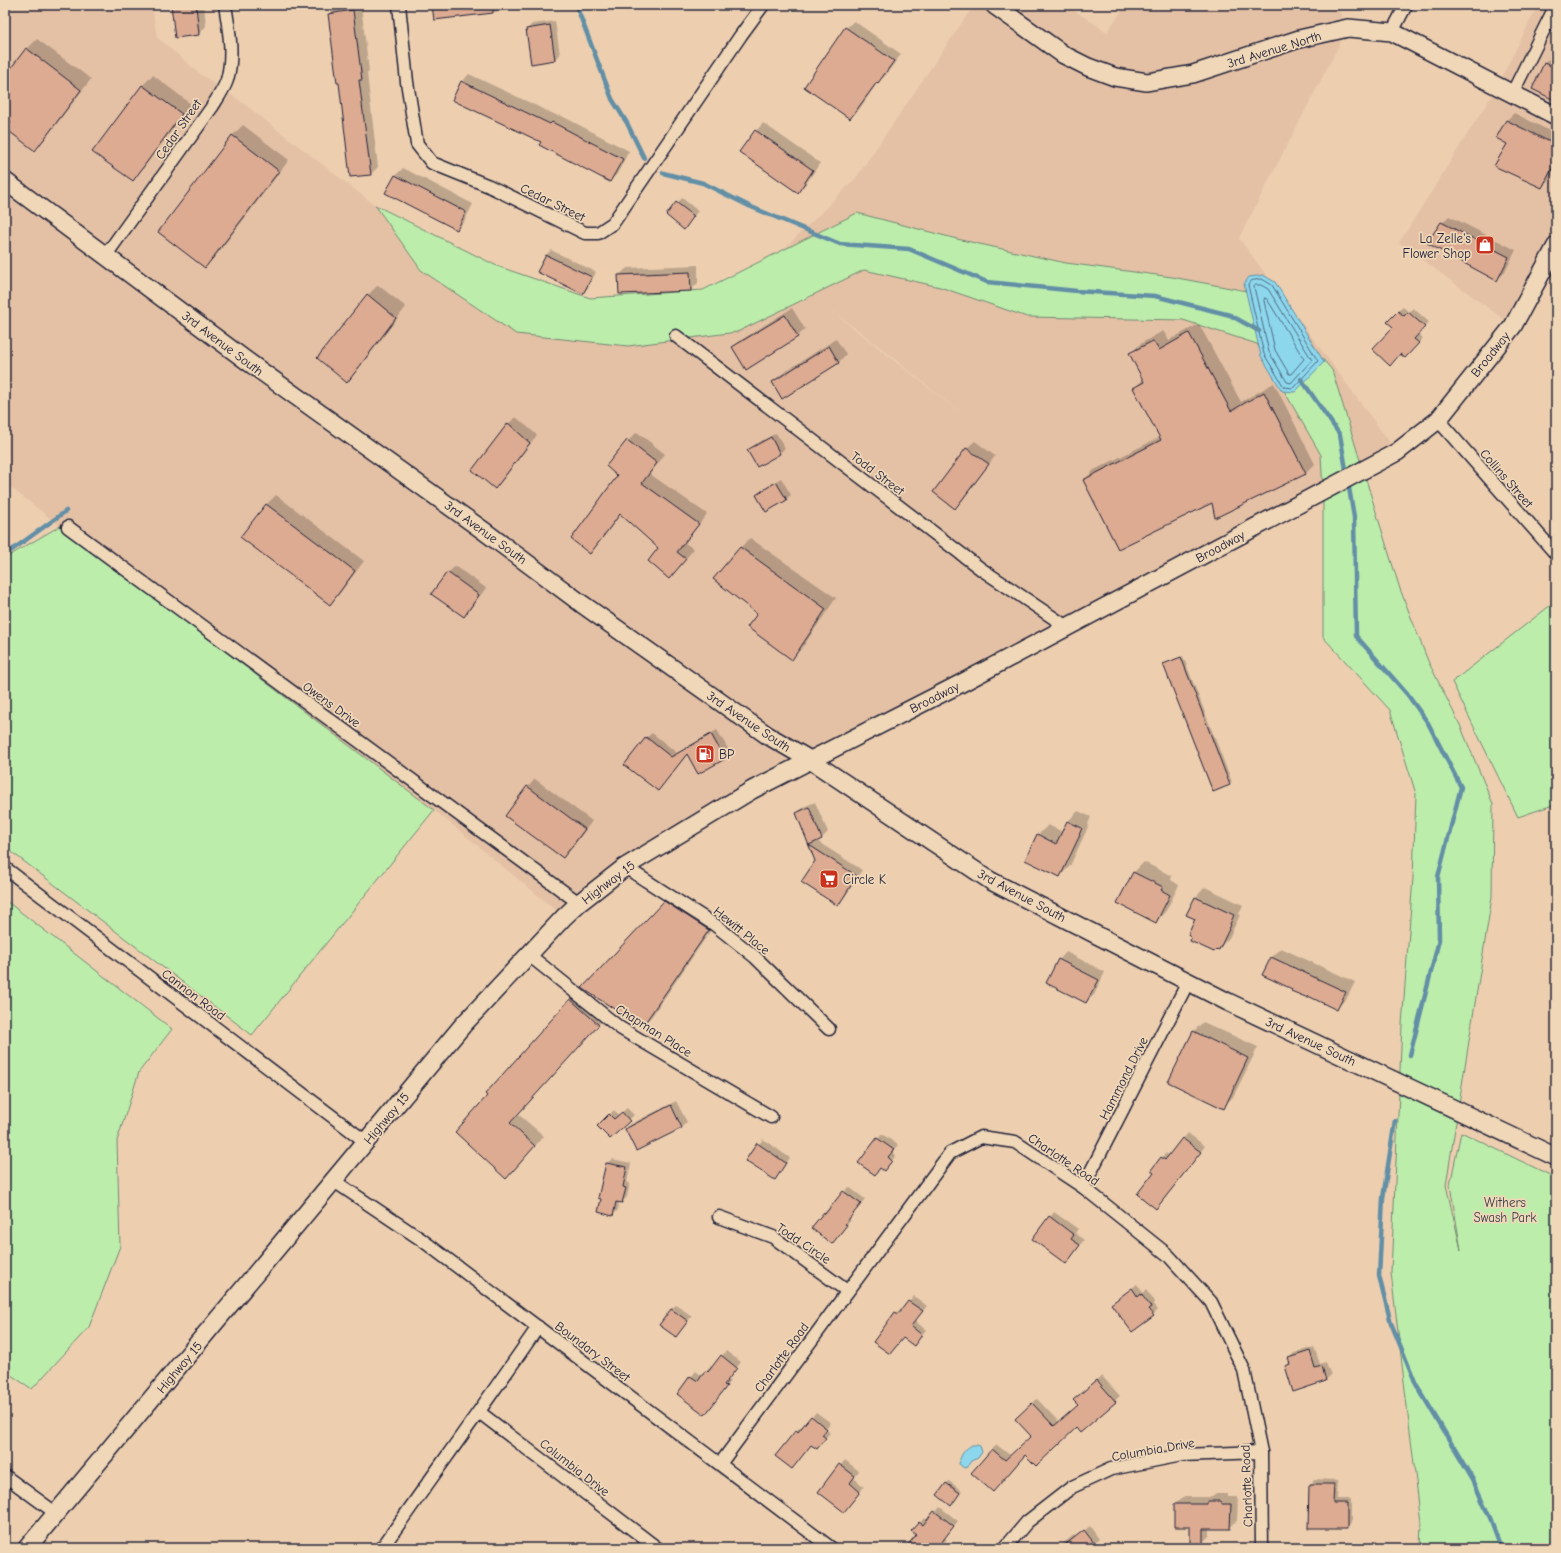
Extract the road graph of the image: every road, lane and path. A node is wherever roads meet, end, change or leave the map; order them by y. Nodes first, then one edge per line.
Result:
1 (225, 5) edge
2 (399, 5) edge
3 (763, 5) edge
4 (994, 5) edge
5 (1406, 5) edge
6 (1556, 5) edge
7 (1392, 32) junction
8 (1512, 94) junction
9 (1556, 116) edge
10 (5, 181) edge
11 (1556, 246) edge
12 (106, 255) junction
13 (676, 336) dead end
14 (1438, 420) junction
15 (68, 527) dead end
16 (1556, 554) edge
17 (1067, 627) junction
18 (810, 760) junction
19 (625, 867) junction
20 (5, 868) edge
21 (579, 903) junction
22 (529, 955) junction
23 (1188, 982) junction
24 (829, 1029) dead end
25 (771, 1117) dead end
26 (366, 1142) junction
27 (1556, 1157) edge
28 (334, 1181) junction
29 (1083, 1187) junction
30 (719, 1217) dead end
31 (847, 1291) junction
32 (538, 1327) junction
33 (479, 1412) junction
34 (1261, 1452) junction
35 (720, 1464) junction
36 (5, 1476) edge
37 (57, 1514) junction
38 (654, 1547) edge
39 (27, 1548) edge
40 (382, 1548) edge
41 (831, 1548) edge
42 (1005, 1548) edge
43 (1262, 1548) edge

1 - 12 street, Cedar Street
2 - 3 street, Cedar Street
4 - 7 main road, 3rd Avenue North
5 - 7 street
6 - 8 street
7 - 8 main road, 3rd Avenue North
8 - 9 main road, 3rd Avenue North
10 - 12 main road, 3rd Avenue South
11 - 14 main road, Broadway
12 - 18 main road, 3rd Avenue South
13 - 17 street, Todd Street
14 - 16 street, Collins Street
14 - 17 main road, Broadway
15 - 21 street, Owens Drive
17 - 18 main road, Broadway
18 - 19 main road, Highway 15
18 - 23 main road, 3rd Avenue South
19 - 21 main road, Highway 15
19 - 24 street, Hewitt Place
20 - 26 street, Cannon Road
21 - 22 main road, Highway 15
22 - 25 street, Chapman Place
22 - 26 main road, Highway 15
23 - 27 main road, 3rd Avenue South
23 - 29 street, Hammond Drive
26 - 28 main road, Highway 15
28 - 32 street, Boundary Street
28 - 37 main road, Highway 15
29 - 31 street, Charlotte Road
29 - 34 street, Charlotte Road
30 - 31 street, Todd Circle
31 - 35 street, Charlotte Road
32 - 33 street
32 - 35 street, Boundary Street
33 - 38 street, Columbia Drive
33 - 40 street
34 - 42 street, Columbia Drive
34 - 43 street, Charlotte Road
35 - 41 street, Boundary Street
36 - 37 street
37 - 39 main road, Highway 15

